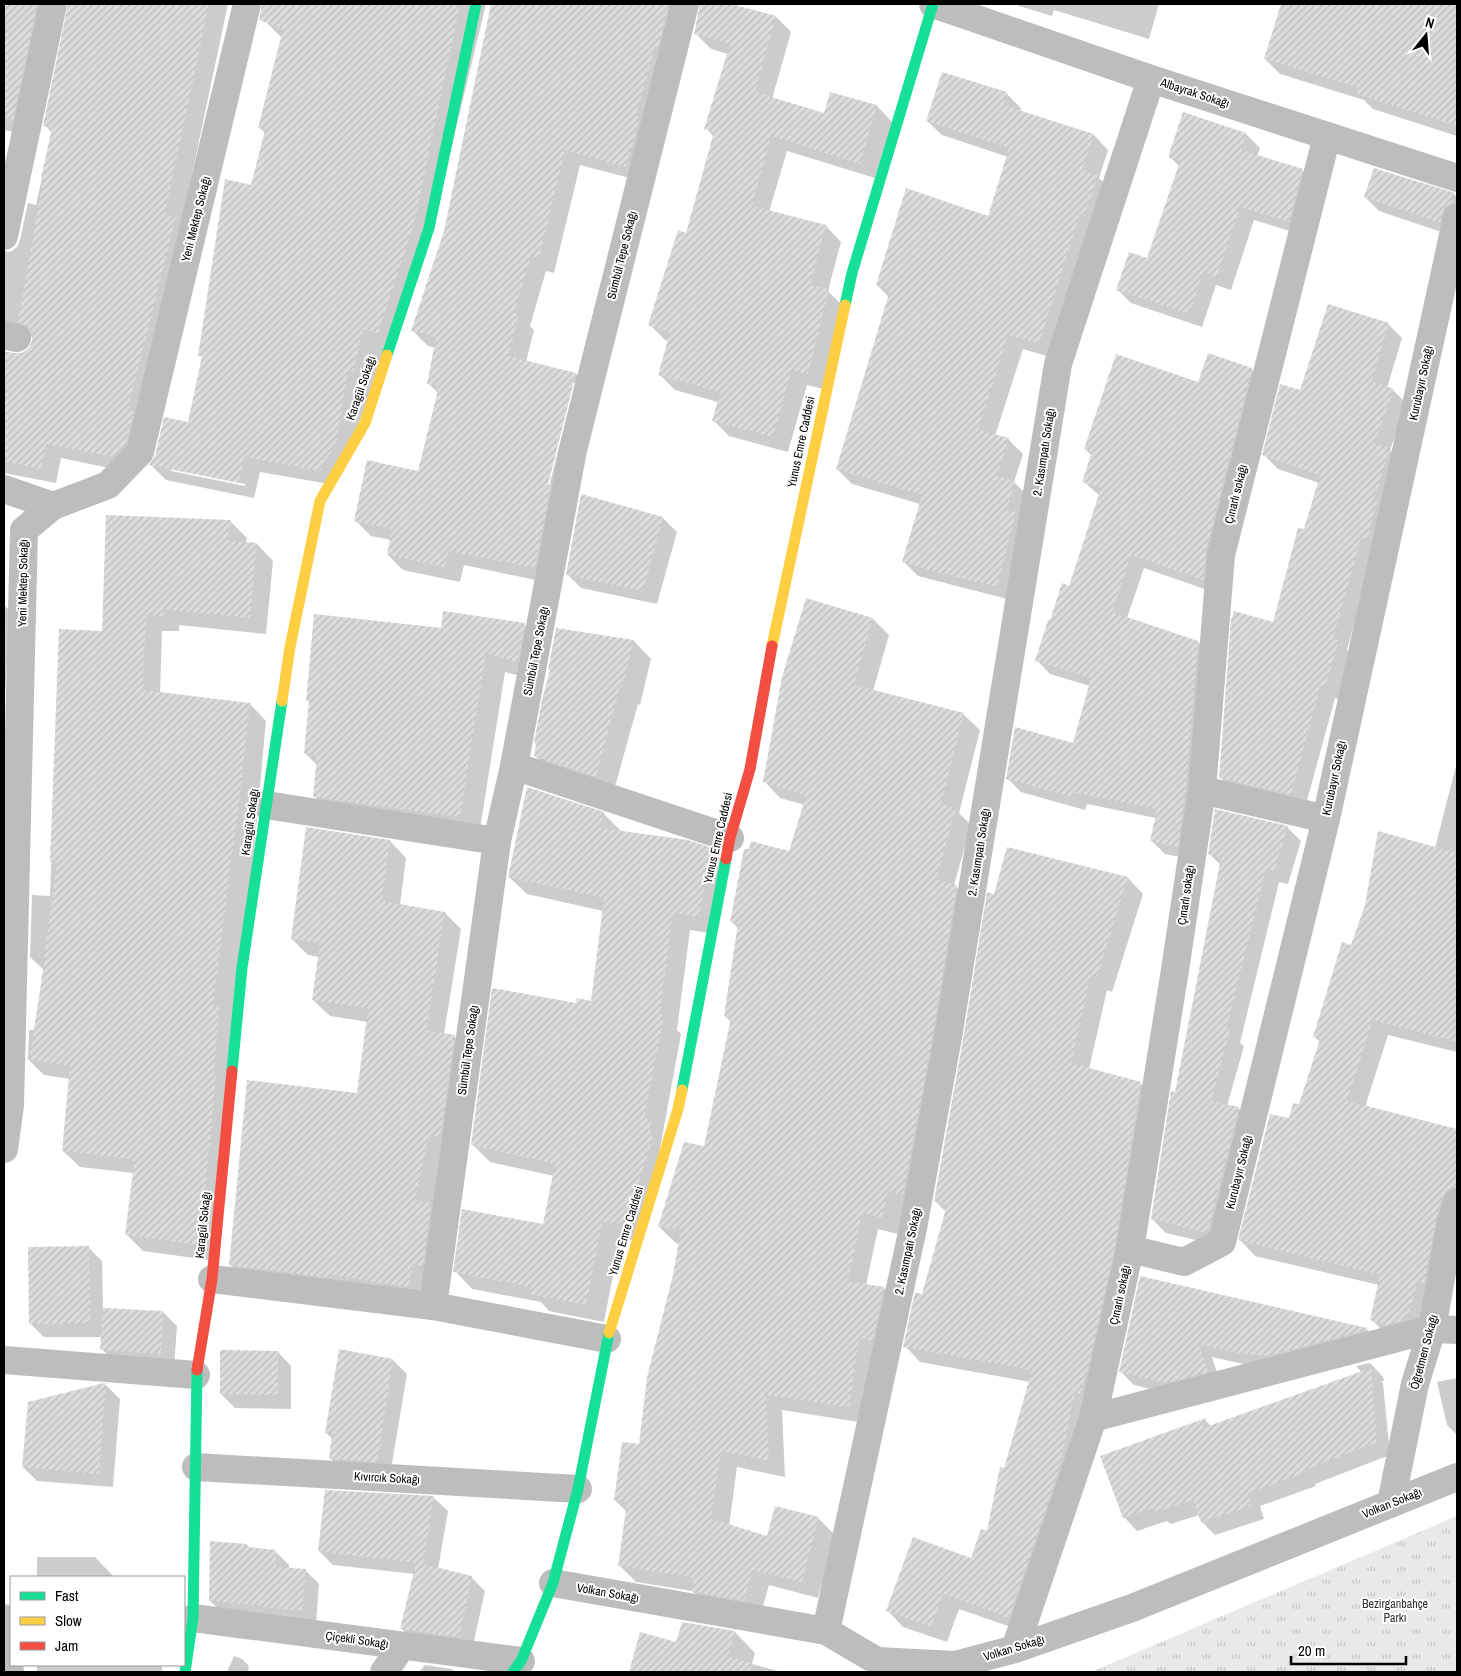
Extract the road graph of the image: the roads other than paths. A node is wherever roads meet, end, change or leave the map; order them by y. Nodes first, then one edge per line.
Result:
1 (54, 4) edge
2 (247, 4) edge
3 (476, 4) edge
4 (686, 4) edge
5 (933, 4) edge
6 (1151, 79) junction
7 (1327, 136) junction
8 (1457, 178) edge
9 (1457, 216) edge
10 (4, 236) edge
11 (4, 489) edge
12 (53, 506) junction
13 (514, 766) junction
14 (1202, 790) junction
15 (266, 805) junction
16 (1326, 819) junction
17 (730, 838) junction
18 (496, 841) junction
19 (4, 1149) edge
20 (1457, 1202) edge
21 (1130, 1249) junction
22 (212, 1279) junction
23 (433, 1306) junction
24 (1445, 1330) edge
25 (607, 1339) junction
26 (4, 1360) edge
27 (196, 1375) junction
28 (1093, 1418) junction
29 (196, 1467) junction
30 (1457, 1477) edge
31 (578, 1488) junction
32 (1392, 1503) junction
33 (553, 1583) junction
34 (4, 1618) edge
35 (193, 1618) junction
36 (826, 1631) junction
37 (402, 1646) junction
38 (1015, 1649) junction
39 (517, 1666) edge
40 (10, 1672) edge
41 (185, 1672) edge
42 (384, 1672) edge

1 - 10 street
2 - 12 street, Yeni Mektep Sokağı
3 - 15 street, Karagül Sokağı
4 - 13 street, Sümbül Tepe Sokağı
5 - 6 street, Albayrak Sokağı
5 - 17 street, Yunus Emre Caddesi
6 - 7 street, Albayrak Sokağı
6 - 36 street, 2. Kasımpatı Sokağı
7 - 8 street, Albayrak Sokağı
7 - 14 street, Çınarlı sokağı
9 - 16 street, Kurubayır Sokağı
11 - 12 street
12 - 19 street, Yeni Mektep Sokağı
13 - 17 street
13 - 18 street, Sümbül Tepe Sokağı
14 - 16 street
14 - 21 street, Çınarlı sokağı
15 - 18 street
15 - 22 street, Karagül Sokağı
16 - 21 street, Kurubayır Sokağı
17 - 25 street, Yunus Emre Caddesi
18 - 23 street, Sümbül Tepe Sokağı
20 - 24 street, Öğretmen Sokağı
21 - 28 street, Çınarlı sokağı
22 - 23 street
22 - 27 street, Karagül Sokağı
23 - 25 street
24 - 28 street
24 - 32 street, Öğretmen Sokağı
25 - 31 street, Yunus Emre Caddesi
26 - 27 street
27 - 29 street, Karagül Sokağı
28 - 38 street, Çınarlı sokağı
29 - 31 street, Kıvırcık Sokağı
29 - 35 street, Karagül Sokağı
30 - 32 street, Volkan Sokağı
31 - 33 street, Yunus Emre Caddesi
32 - 38 street, Volkan Sokağı
33 - 36 street, Volkan Sokağı
33 - 39 street, Yunus Emre Caddesi
34 - 40 street
35 - 37 street, Çiçekli Sokağı
35 - 41 street, Karagül Sokağı
36 - 38 street, Volkan Sokağı
37 - 39 street, Çiçekli Sokağı
37 - 42 street

